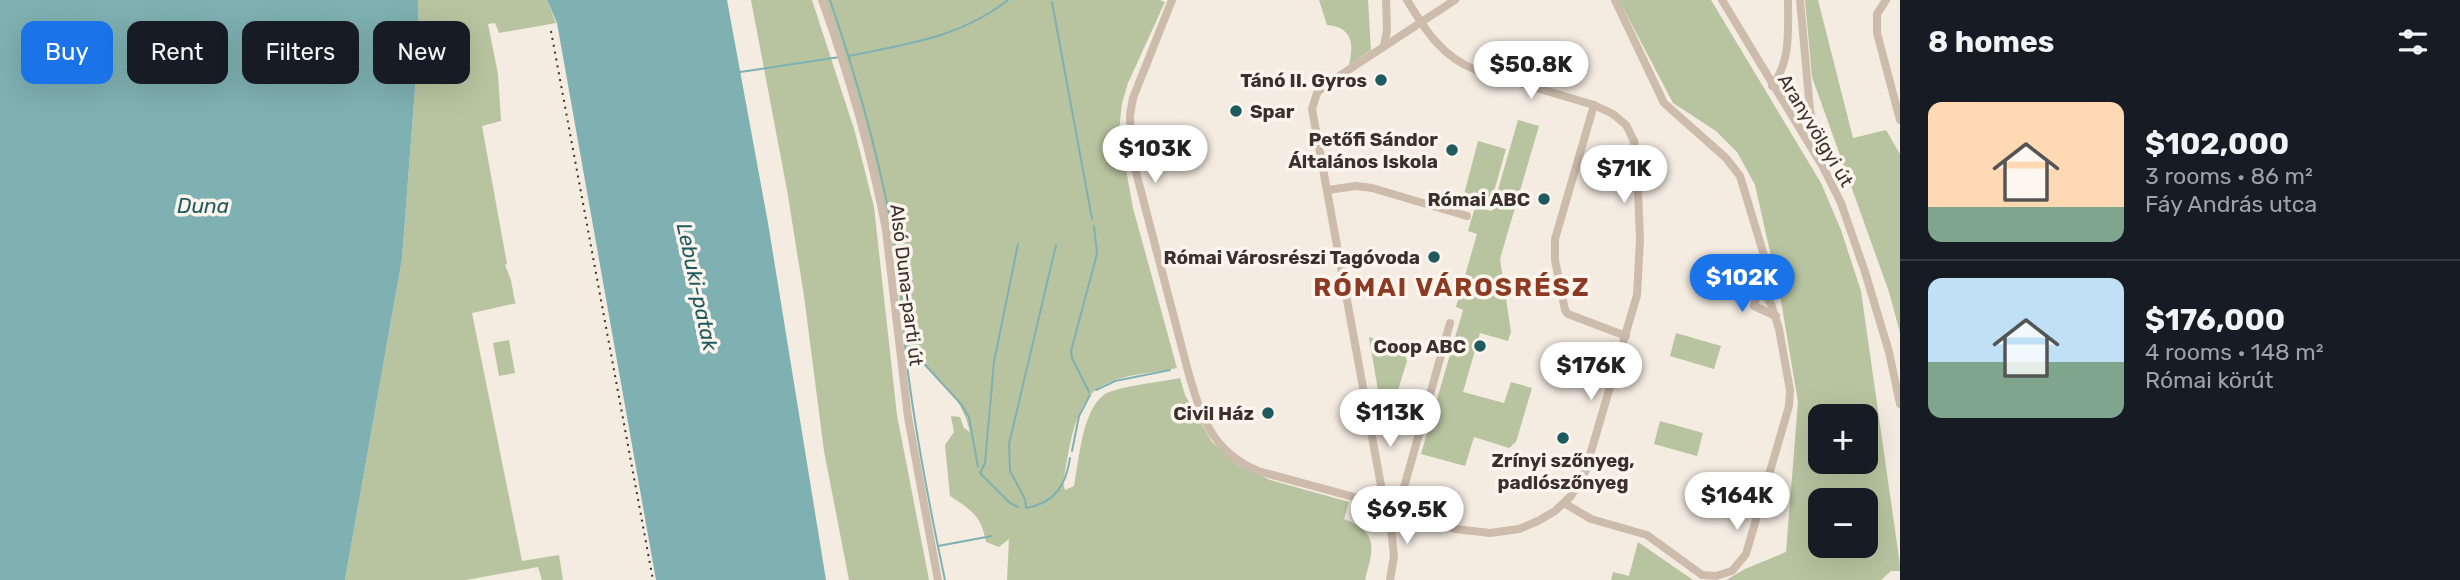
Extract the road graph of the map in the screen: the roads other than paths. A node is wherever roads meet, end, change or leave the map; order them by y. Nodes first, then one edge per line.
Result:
1 (822, 0) edge
2 (1172, 0) edge
3 (1386, 0) edge
4 (1407, 0) edge
5 (1455, 0) edge
6 (1615, 0) edge
7 (1722, 0) edge
8 (1788, 0) edge
9 (1800, 0) edge
10 (1886, 0) edge
11 (1420, 21) junction
12 (1384, 47) junction
13 (1772, 86) junction
14 (1594, 105) junction
15 (1900, 120) edge
16 (1823, 167) junction
17 (1328, 190) junction
18 (1467, 216) dead end
19 (1760, 287) junction
20 (1776, 316) junction
21 (1450, 323) dead end
22 (1626, 336) junction
23 (1900, 404) edge
24 (1382, 491) junction
25 (1362, 501) junction
26 (1564, 503) junction
27 (1391, 507) junction
28 (938, 580) edge
29 (1390, 580) edge

1 - 28 street, Alsó Duna-parti út
2 - 25 street
3 - 12 street
4 - 11 street
5 - 11 street
6 - 19 street
7 - 13 street, Aranyvölgyi út
8 - 13 street
9 - 16 street
10 - 15 street
11 - 12 street
11 - 14 street
12 - 17 street
13 - 16 street, Aranyvölgyi út
14 - 22 street
14 - 22 street
16 - 23 street, Aranyvölgyi út
17 - 18 street
17 - 24 street
19 - 20 street
19 - 20 street
20 - 26 street
21 - 27 street
22 - 26 street
24 - 25 street
24 - 27 street
25 - 27 street
26 - 27 street
27 - 29 street

